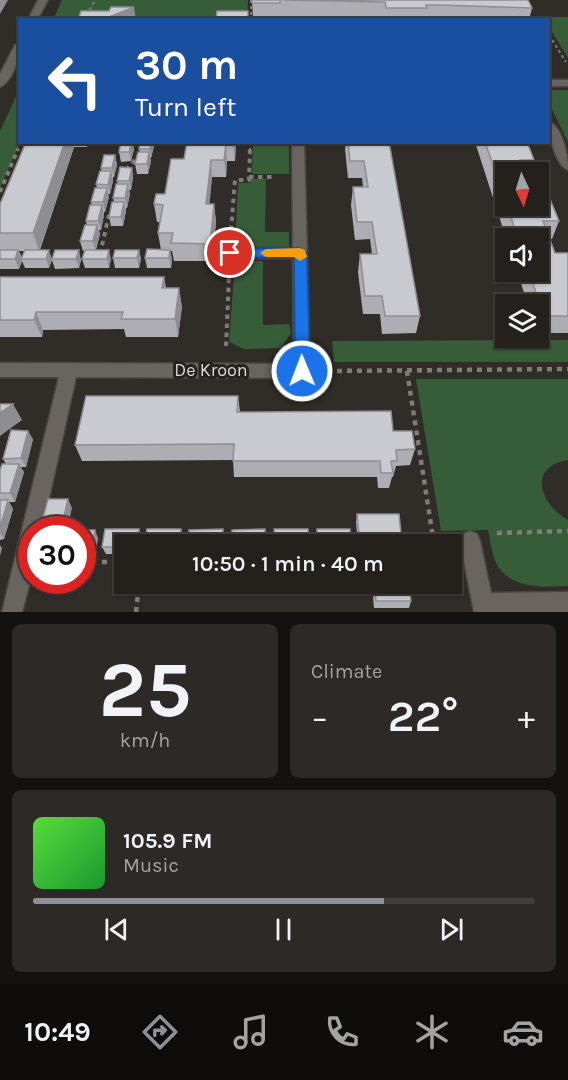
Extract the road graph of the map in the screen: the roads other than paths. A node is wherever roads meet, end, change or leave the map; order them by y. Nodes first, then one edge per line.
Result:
1 (43, 0) edge
2 (33, 18) edge
3 (18, 49) edge
4 (550, 83) edge
5 (568, 83) edge
6 (0, 84) edge
7 (550, 127) edge
8 (298, 144) edge
9 (568, 166) edge
10 (230, 253) dead end
11 (300, 253) junction
12 (0, 370) edge
13 (69, 370) junction
14 (35, 516) edge
15 (470, 541) road end
16 (18, 588) edge
17 (568, 602) edge
18 (484, 607) edge
19 (12, 612) edge

1 - 2 street
3 - 6 street
4 - 5 street
7 - 9 street
8 - 11 street
10 - 11 street
11 - 13 street, De Kroon
12 - 13 street, De Kroon
13 - 14 street
15 - 18 street
16 - 19 street
17 - 18 street

